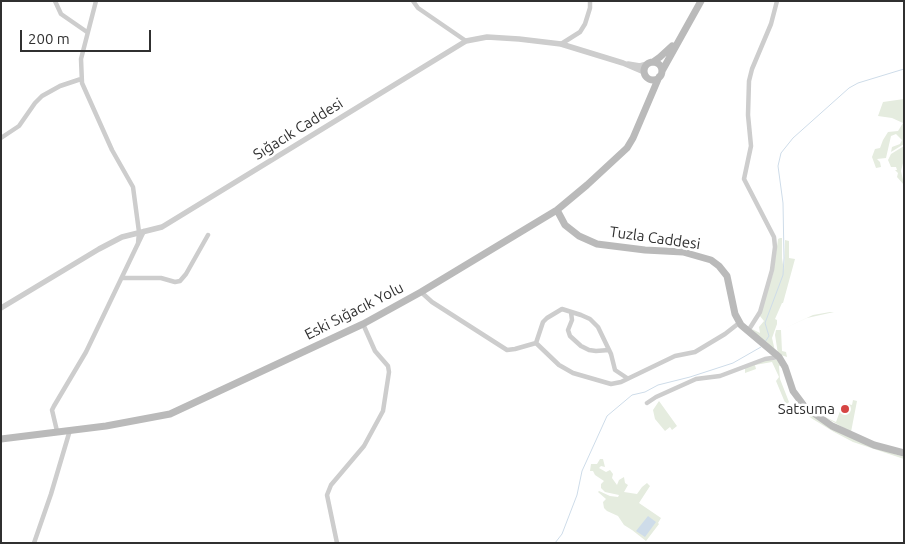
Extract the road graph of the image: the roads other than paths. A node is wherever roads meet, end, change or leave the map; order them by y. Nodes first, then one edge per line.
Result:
1 (55, 1) edge
2 (96, 1) edge
3 (414, 1) edge
4 (590, 1) edge
5 (701, 1) edge
6 (777, 1) edge
7 (87, 32) junction
8 (682, 34) junction
9 (466, 41) junction
10 (561, 44) junction
11 (650, 63) junction
12 (623, 64) junction
13 (661, 74) junction
14 (645, 75) junction
15 (81, 79) junction
16 (652, 92) junction
17 (1, 138) edge
18 (558, 210) junction
19 (142, 231) junction
20 (208, 235) dead end
21 (123, 278) junction
22 (421, 292) junction
23 (1, 308) edge
24 (571, 312) junction
25 (740, 323) junction
26 (362, 324) junction
27 (750, 333) junction
28 (536, 343) junction
29 (609, 350) junction
30 (780, 357) junction
31 (627, 378) junction
32 (647, 403) dead end
33 (71, 429) junction
34 (58, 431) junction
35 (1, 439) edge
36 (904, 453) edge
37 (34, 543) edge
38 (337, 543) edge

1 - 7 street
2 - 7 street
3 - 9 street
4 - 10 street
5 - 8 main road
6 - 27 street
7 - 15 street
8 - 11 main road
8 - 13 main road, Eski Sığacık Yolu
9 - 10 street, Sığacık Caddesi
9 - 19 street, Sığacık Caddesi
10 - 12 street, Sığacık Caddesi
11 - 12 street
11 - 13 main road
11 - 14 main road
12 - 14 street
13 - 14 main road
13 - 16 main road, Eski Sığacık Yolu
14 - 16 main road
15 - 17 street
15 - 19 street
16 - 18 main road, Eski Sığacık Yolu
18 - 22 main road, Eski Sığacık Yolu
18 - 25 main road, Tuzla Caddesi
19 - 21 street
19 - 23 street, Sığacık Caddesi
20 - 21 street
21 - 34 street
22 - 26 main road, Eski Sığacık Yolu
22 - 28 street
24 - 28 street
24 - 29 street
24 - 29 street
25 - 27 main road, Tuzla Caddesi
25 - 31 street
26 - 33 main road, Eski Sığacık Yolu
26 - 38 street
27 - 30 main road, Tuzla Caddesi
28 - 31 street
29 - 31 street
30 - 32 street
30 - 36 main road
33 - 34 main road, Eski Sığacık Yolu
33 - 37 street
34 - 35 main road, Eski Sığacık Yolu

